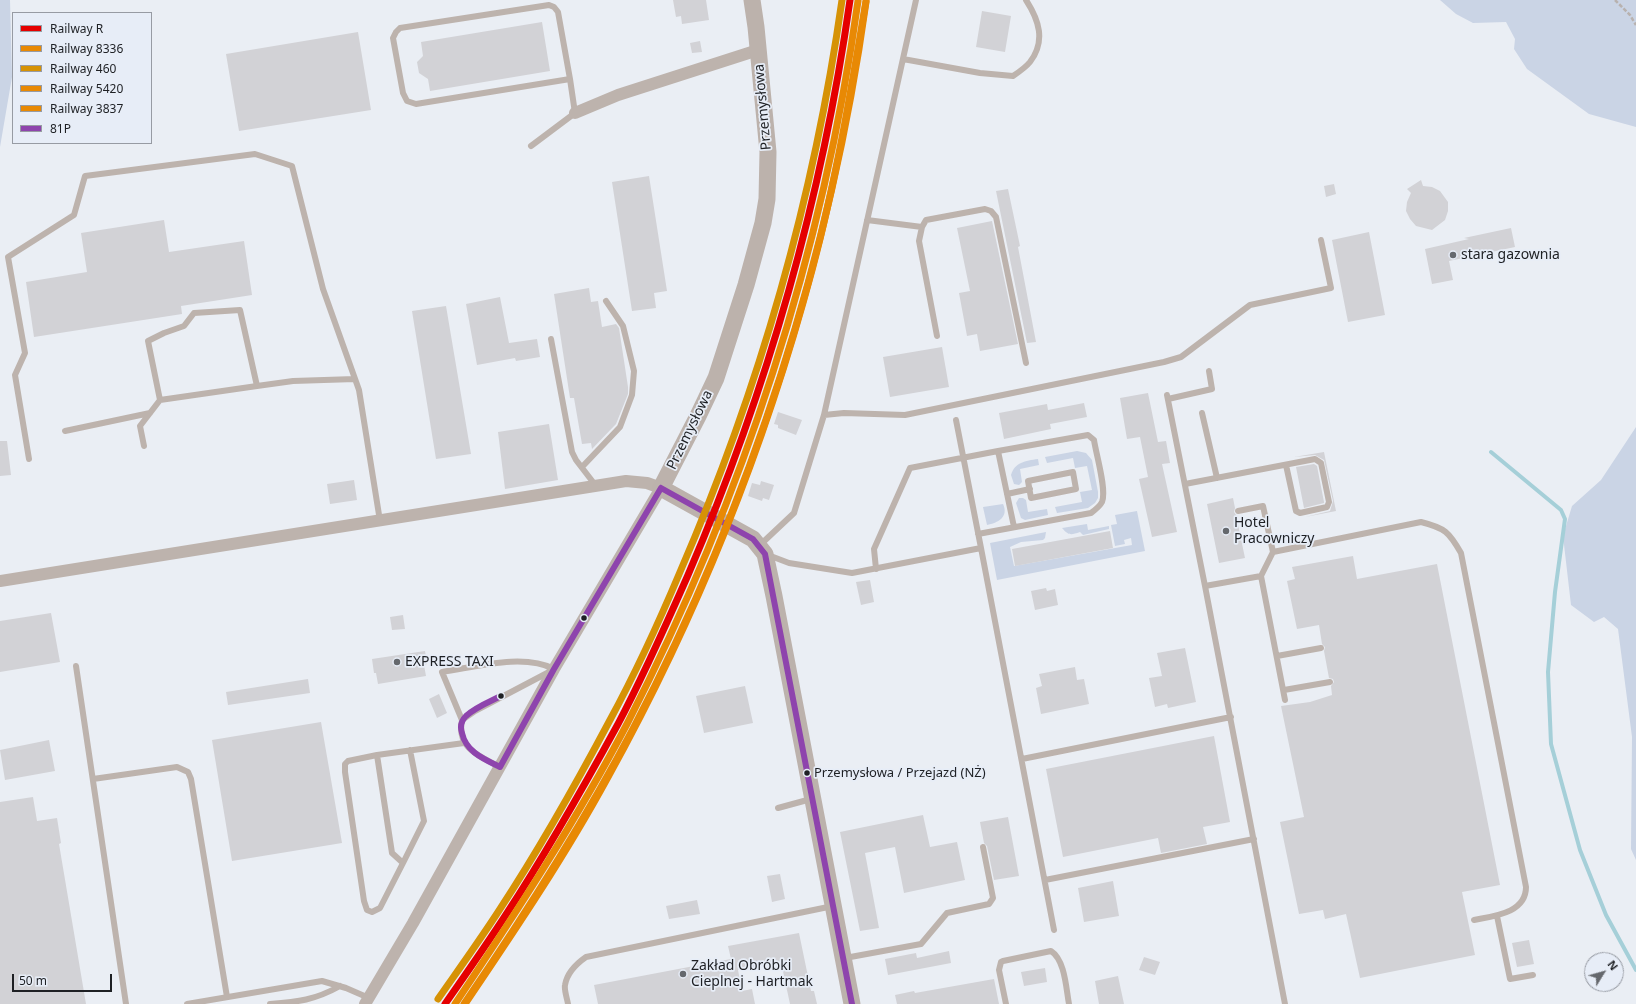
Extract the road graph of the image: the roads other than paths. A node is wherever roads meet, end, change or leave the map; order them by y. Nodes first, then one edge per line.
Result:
1 (752, 0) edge
2 (916, 0) edge
3 (1026, 0) edge
4 (758, 50) junction
5 (903, 59) junction
6 (570, 79) junction
7 (575, 113) junction
8 (531, 146) dead end
9 (867, 220) junction
10 (922, 227) junction
11 (1321, 240) dead end
12 (606, 301) dead end
13 (936, 336) dead end
14 (551, 339) dead end
15 (1026, 363) dead end
16 (1209, 371) dead end
17 (356, 379) junction
18 (257, 386) junction
19 (160, 400) junction
20 (150, 413) junction
21 (1202, 413) dead end
22 (824, 414) junction
23 (956, 420) dead end
24 (65, 431) dead end
25 (144, 446) dead end
26 (998, 451) junction
27 (963, 457) junction
28 (29, 459) dead end
29 (1286, 465) junction
30 (582, 467) junction
31 (1217, 478) junction
32 (1185, 484) junction
33 (596, 486) junction
34 (660, 488) junction
35 (1030, 489) junction
36 (1007, 494) junction
37 (1238, 511) dead end
38 (380, 521) junction
39 (1014, 527) junction
40 (978, 534) junction
41 (981, 548) junction
42 (762, 550) junction
43 (1272, 552) junction
44 (876, 569) junction
45 (1261, 576) junction
46 (0, 581) edge
47 (1205, 586) junction
48 (1321, 648) dead end
49 (1277, 656) junction
50 (76, 666) dead end
51 (554, 669) junction
52 (1330, 682) dead end
53 (1284, 690) junction
54 (1285, 700) dead end
55 (1231, 718) junction
56 (462, 720) junction
57 (464, 743) junction
58 (410, 750) junction
59 (377, 755) junction
60 (1022, 760) junction
61 (500, 767) junction
62 (93, 779) junction
63 (813, 799) junction
64 (778, 808) dead end
65 (1254, 839) junction
66 (983, 847) dead end
67 (403, 863) junction
68 (1045, 880) junction
69 (833, 906) junction
70 (1497, 916) junction
71 (1474, 920) dead end
72 (1054, 930) dead end
73 (843, 958) junction
74 (1533, 975) dead end
75 (340, 986) junction
76 (227, 997) junction
77 (367, 1001) edge
78 (291, 1003) edge
79 (126, 1004) edge
80 (187, 1004) edge
81 (270, 1004) edge
82 (568, 1004) edge
83 (852, 1004) edge
84 (1006, 1004) edge
85 (1069, 1004) edge
86 (1285, 1004) edge

1 - 4 street, Przemysłowa
2 - 5 lane
3 - 5 lane
4 - 7 street
4 - 34 street, Przemysłowa
5 - 9 lane
6 - 6 lane
6 - 7 lane
7 - 8 lane
9 - 10 lane
9 - 22 lane
10 - 13 lane
10 - 15 lane
11 - 22 lane
12 - 30 lane
14 - 30 lane
16 - 32 lane
17 - 18 lane
17 - 28 lane
17 - 38 lane
18 - 19 lane
18 - 19 lane
19 - 20 lane
20 - 24 lane
20 - 25 lane
21 - 31 lane
22 - 42 lane
23 - 27 lane
26 - 27 lane
26 - 36 lane
26 - 39 lane
27 - 40 lane
27 - 44 lane
29 - 29 lane
29 - 31 lane
30 - 33 lane
31 - 32 lane
32 - 47 lane
33 - 34 street
33 - 38 street
34 - 42 street
34 - 51 street, Przemysłowa
35 - 35 lane
35 - 36 lane
36 - 39 lane
37 - 43 lane
38 - 46 street
39 - 40 lane
40 - 41 lane
41 - 44 lane
41 - 60 lane
42 - 44 lane
42 - 63 street
43 - 45 lane
43 - 70 lane
45 - 47 lane
45 - 49 lane
47 - 55 lane
48 - 49 lane
49 - 53 lane
50 - 62 lane
51 - 56 lane
51 - 56 lane
51 - 61 street, Przemysłowa
52 - 53 lane
53 - 54 lane
55 - 60 lane
55 - 65 lane
56 - 57 lane
57 - 58 lane
57 - 61 lane
58 - 59 lane
58 - 67 lane
59 - 67 lane
59 - 67 lane
60 - 68 lane
61 - 77 street, Przemysłowa
62 - 76 lane
62 - 79 lane
63 - 64 lane
63 - 69 street
65 - 68 lane
65 - 86 lane
66 - 73 lane
68 - 72 lane
69 - 73 street
69 - 82 lane
70 - 71 lane
70 - 74 lane
73 - 83 street
75 - 76 lane
75 - 77 lane
75 - 78 lane
76 - 80 lane
78 - 81 lane
84 - 85 lane

